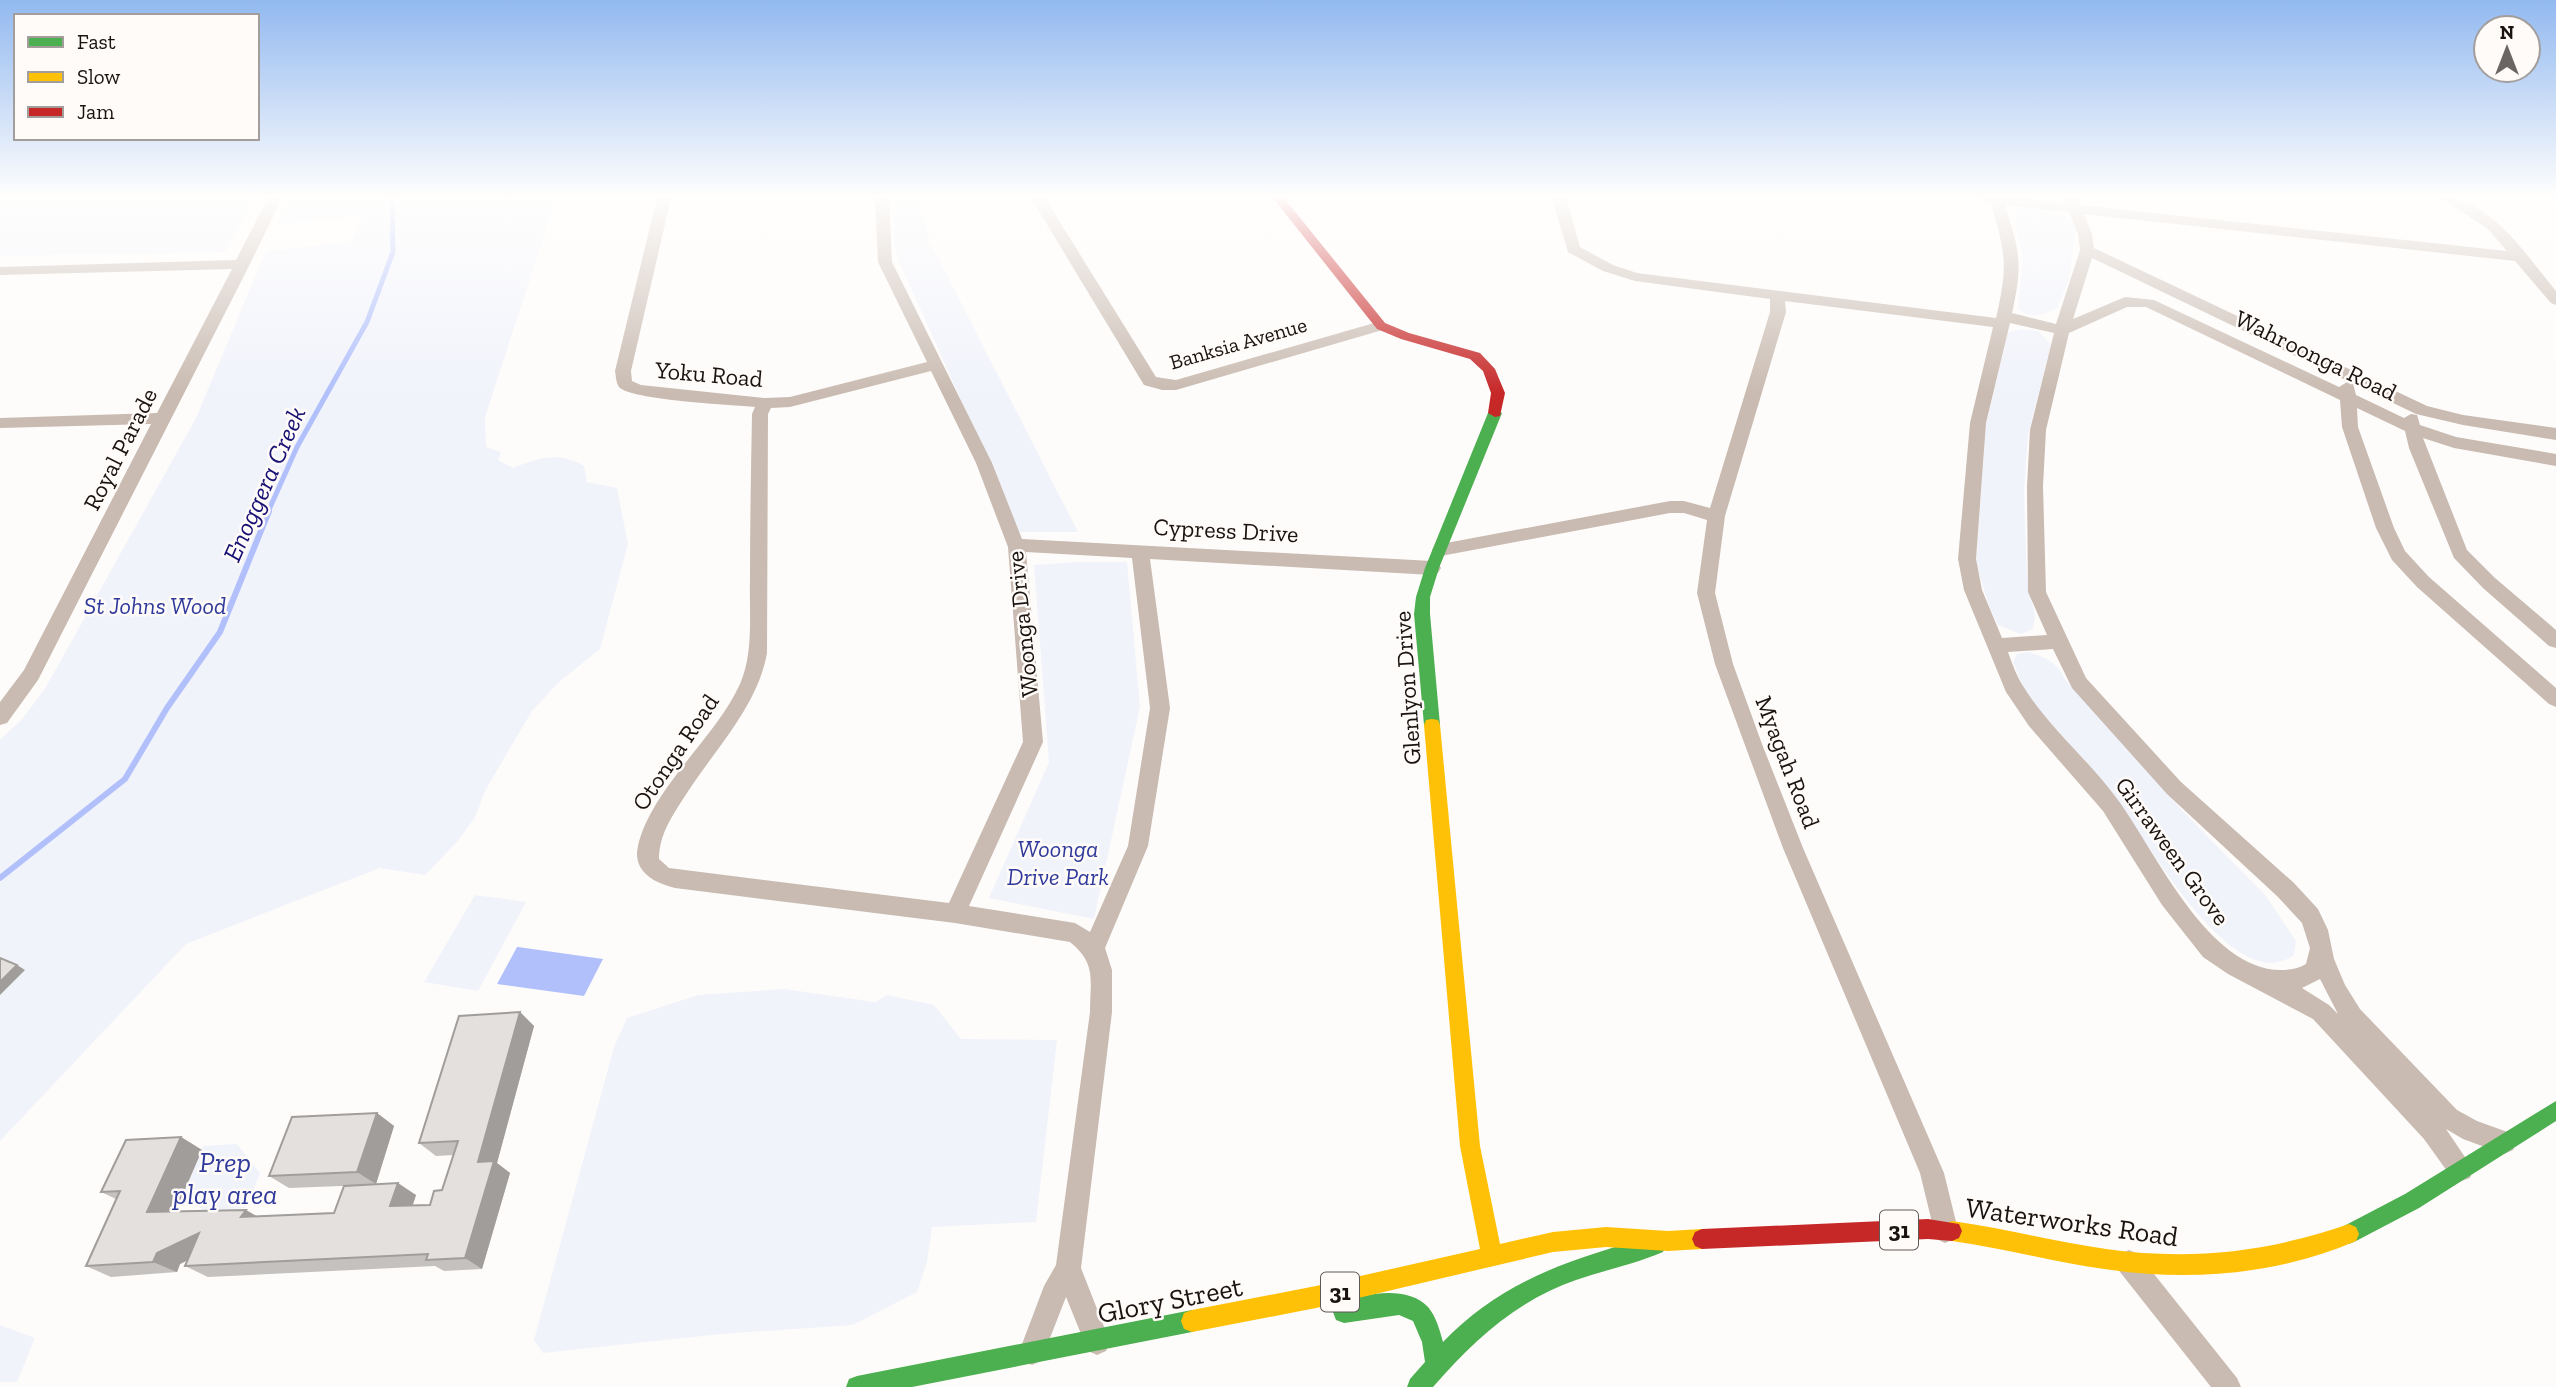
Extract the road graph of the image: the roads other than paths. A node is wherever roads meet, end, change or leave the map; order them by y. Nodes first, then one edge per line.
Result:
1 (649, 263) edge
2 (885, 263) edge
3 (1078, 263) edge
4 (1330, 263) edge
5 (1598, 263) edge
6 (2012, 263) edge
7 (2083, 263) edge
8 (2114, 263) edge
9 (2526, 263) edge
10 (243, 264) joint
11 (0, 271) edge
12 (1777, 297) junction
13 (2556, 300) edge
14 (2004, 320) junction
15 (1381, 326) junction
16 (2062, 330) junction
17 (936, 365) junction
18 (2345, 372) junction
19 (2348, 397) junction
20 (765, 403) junction
21 (2410, 404) junction
22 (163, 418) junction
23 (0, 423) edge
24 (2412, 428) junction
25 (2556, 434) edge
26 (2556, 460) edge
27 (1716, 516) junction
28 (1017, 545) junction
29 (1140, 550) junction
30 (1441, 550) junction
31 (1432, 568) junction
32 (2556, 641) edge
33 (2059, 642) junction
34 (1995, 645) junction
35 (2556, 699) edge
36 (0, 717) edge
37 (954, 913) junction
38 (2320, 946) junction
39 (1094, 948) junction
40 (2236, 967) junction
41 (2386, 1066) junction
42 (2556, 1110) edge
43 (2504, 1142) junction
44 (2461, 1169) junction
45 (1945, 1230) junction
46 (1668, 1241) junction
47 (2128, 1262) junction
48 (1068, 1268) junction
49 (1497, 1270) junction
50 (1507, 1301) junction
51 (1325, 1316) dead end
52 (1186, 1324) junction
53 (1264, 1324) dead end
54 (1097, 1342) junction
55 (1031, 1354) junction
56 (1437, 1366) junction
57 (857, 1387) edge
58 (1418, 1387) edge
59 (2228, 1387) edge

1 - 20 street, Yoku Road
2 - 17 street, Woonga Drive
3 - 15 street, Banksia Avenue
4 - 15 main road
5 - 12 street
6 - 14 street, Girraween Grove
7 - 16 street, Girraween Grove
8 - 18 street, Wahroonga Road
9 - 13 street
10 - 11 street
10 - 22 street, Royal Parade
12 - 14 street
12 - 27 street, Myagah Road
14 - 16 street
14 - 34 street, Girraween Grove
15 - 30 main road, Glenlyon Drive
16 - 19 street, Wahroonga Road
16 - 33 street, Girraween Grove
17 - 20 street, Yoku Road
17 - 28 street, Woonga Drive
18 - 19 street
18 - 21 street, Wahroonga Road
19 - 24 street, Wahroonga Road
19 - 35 street
20 - 37 street, Otonga Road
21 - 24 street
21 - 25 street, Wahroonga Road
22 - 23 street
22 - 36 street, Royal Parade
24 - 26 street, Wahroonga Road
24 - 32 street
27 - 30 street
27 - 45 street, Myagah Road
28 - 29 street, Cypress Drive
28 - 37 street, Woonga Drive
29 - 31 street, Cypress Drive
29 - 39 street
30 - 31 main road, Glenlyon Drive
31 - 49 main road, Glenlyon Drive
33 - 34 street
33 - 38 street, Girraween Grove
34 - 40 street, Girraween Grove
37 - 39 street
38 - 40 street
38 - 41 street, Girraween Grove
39 - 48 street
40 - 41 street, Girraween Grove
41 - 43 street, Girraween Grove
41 - 44 street, Girraween Grove
42 - 43 main road, Waterworks Road / 31
43 - 44 main road, Waterworks Road / 31
44 - 47 main road, Waterworks Road / 31
45 - 46 main road, Waterworks Road / 31
45 - 47 main road, Waterworks Road / 31
46 - 49 main road, Waterworks Road / 31
46 - 50 main road, Waterworks Road / 31
47 - 59 street
48 - 54 street
48 - 55 street
49 - 50 main road, Glenlyon Drive
49 - 52 main road, Glory Street / 31
50 - 56 main road, Waterworks Road / 31
51 - 56 main road
52 - 53 main road
52 - 54 main road, Glory Street / 31
54 - 55 main road, Glory Street / 31
55 - 57 main road, Glory Street / 31
56 - 58 main road, Waterworks Road / 31

